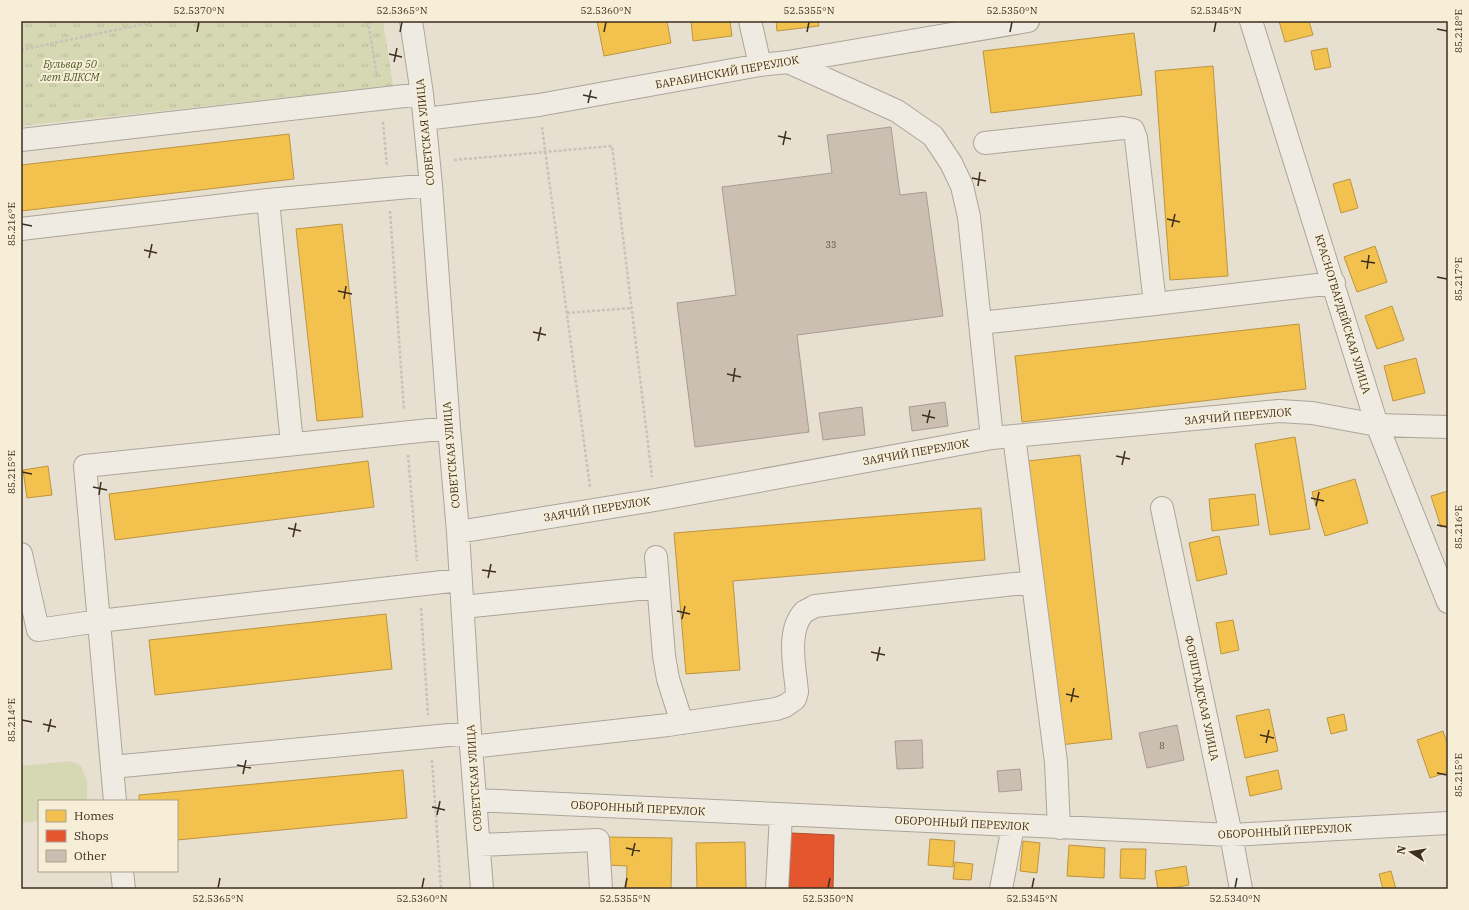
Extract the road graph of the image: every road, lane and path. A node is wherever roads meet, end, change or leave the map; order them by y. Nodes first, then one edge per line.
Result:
1 (158, 21) edge
2 (411, 21) edge
3 (750, 21) edge
4 (1028, 21) edge
5 (1251, 21) edge
6 (21, 50) edge
7 (788, 62) junction
8 (760, 65) junction
9 (422, 94) junction
10 (539, 105) junction
11 (425, 119) junction
12 (21, 140) edge
13 (985, 143) dead end
14 (546, 153) junction
15 (454, 160) dead end
16 (386, 166) dead end
17 (431, 185) junction
18 (388, 189) junction
19 (268, 200) junction
20 (21, 230) edge
21 (1334, 283) junction
22 (1155, 304) junction
23 (632, 308) junction
24 (567, 314) junction
25 (980, 323) junction
26 (1377, 424) junction
27 (1448, 427) edge
28 (449, 428) junction
29 (406, 432) junction
30 (1014, 436) junction
31 (992, 438) junction
32 (292, 444) junction
33 (655, 500) junction
34 (1162, 508) dead end
35 (593, 510) junction
36 (458, 532) junction
37 (21, 554) edge
38 (656, 557) dead end
39 (460, 580) junction
40 (1033, 582) junction
41 (419, 584) junction
42 (658, 587) junction
43 (1448, 602) edge
44 (463, 607) junction
45 (99, 621) junction
46 (682, 723) junction
47 (430, 736) junction
48 (471, 740) junction
49 (112, 766) junction
50 (115, 800) edge
51 (475, 800) junction
52 (781, 815) junction
53 (1448, 823) edge
54 (1013, 826) junction
55 (1059, 828) junction
56 (1231, 835) junction
57 (479, 845) junction
58 (122, 872) edge
59 (124, 889) edge
60 (441, 889) edge
61 (482, 889) edge
62 (601, 889) edge
63 (777, 889) edge
64 (1001, 889) edge
65 (1241, 889) edge

1 - 6 path
2 - 9 street, СОВЕТСКАЯ УЛИЦА
3 - 8 street
4 - 7 street, БАРАБИНСКИЙ ПЕРЕУЛОК
5 - 21 street, КРАСНОГВАРДЕЙСКАЯ УЛИЦА
7 - 8 street, БАРАБИНСКИЙ ПЕРЕУЛОК
7 - 25 street
8 - 10 street, БАРАБИНСКИЙ ПЕРЕУЛОК
9 - 11 street, СОВЕТСКАЯ УЛИЦА
9 - 12 street
10 - 11 street, БАРАБИНСКИЙ ПЕРЕУЛОК
10 - 14 path
11 - 17 street, СОВЕТСКАЯ УЛИЦА
13 - 22 street
14 - 15 path
14 - 23 path
14 - 24 path
16 - 18 path
17 - 18 street
17 - 28 street, СОВЕТСКАЯ УЛИЦА
18 - 19 street
18 - 29 path
19 - 20 street
19 - 32 street
21 - 22 street
21 - 26 street, КРАСНОГВАРДЕЙСКАЯ УЛИЦА
22 - 25 street
23 - 24 path
23 - 33 path
24 - 35 path
25 - 31 street
26 - 27 street, ЗАЯЧИЙ ПЕРЕУЛОК
26 - 30 street, ЗАЯЧИЙ ПЕРЕУЛОК
26 - 43 street, КРАСНОГВАРДЕЙСКАЯ УЛИЦА
28 - 29 street
28 - 36 street, СОВЕТСКАЯ УЛИЦА
29 - 32 street
29 - 41 path
30 - 31 street, ЗАЯЧИЙ ПЕРЕУЛОК
30 - 40 street
31 - 33 street, ЗАЯЧИЙ ПЕРЕУЛОК
32 - 45 street
33 - 35 street, ЗАЯЧИЙ ПЕРЕУЛОК
34 - 56 street, ФОРШТАДСКАЯ УЛИЦА
35 - 36 street, ЗАЯЧИЙ ПЕРЕУЛОК
36 - 39 street, СОВЕТСКАЯ УЛИЦА
37 - 45 street
38 - 42 street
39 - 41 street
39 - 44 street, СОВЕТСКАЯ УЛИЦА
40 - 46 street
40 - 55 street
41 - 45 street
41 - 47 path
42 - 44 street
42 - 46 street
44 - 48 street, СОВЕТСКАЯ УЛИЦА
45 - 49 street
46 - 48 street
47 - 48 street
47 - 49 street
47 - 60 path
48 - 51 street, СОВЕТСКАЯ УЛИЦА
49 - 50 street
51 - 52 street, ОБОРОННЫЙ ПЕРЕУЛОК
51 - 57 street, СОВЕТСКАЯ УЛИЦА
52 - 54 street, ОБОРОННЫЙ ПЕРЕУЛОК
52 - 63 street
53 - 56 street, ОБОРОННЫЙ ПЕРЕУЛОК
54 - 55 street, ОБОРОННЫЙ ПЕРЕУЛОК
54 - 64 street
55 - 56 street, ОБОРОННЫЙ ПЕРЕУЛОК
56 - 65 street, ФОРШТАДСКАЯ УЛИЦА
57 - 61 street, СОВЕТСКАЯ УЛИЦА
57 - 62 street
58 - 59 street

